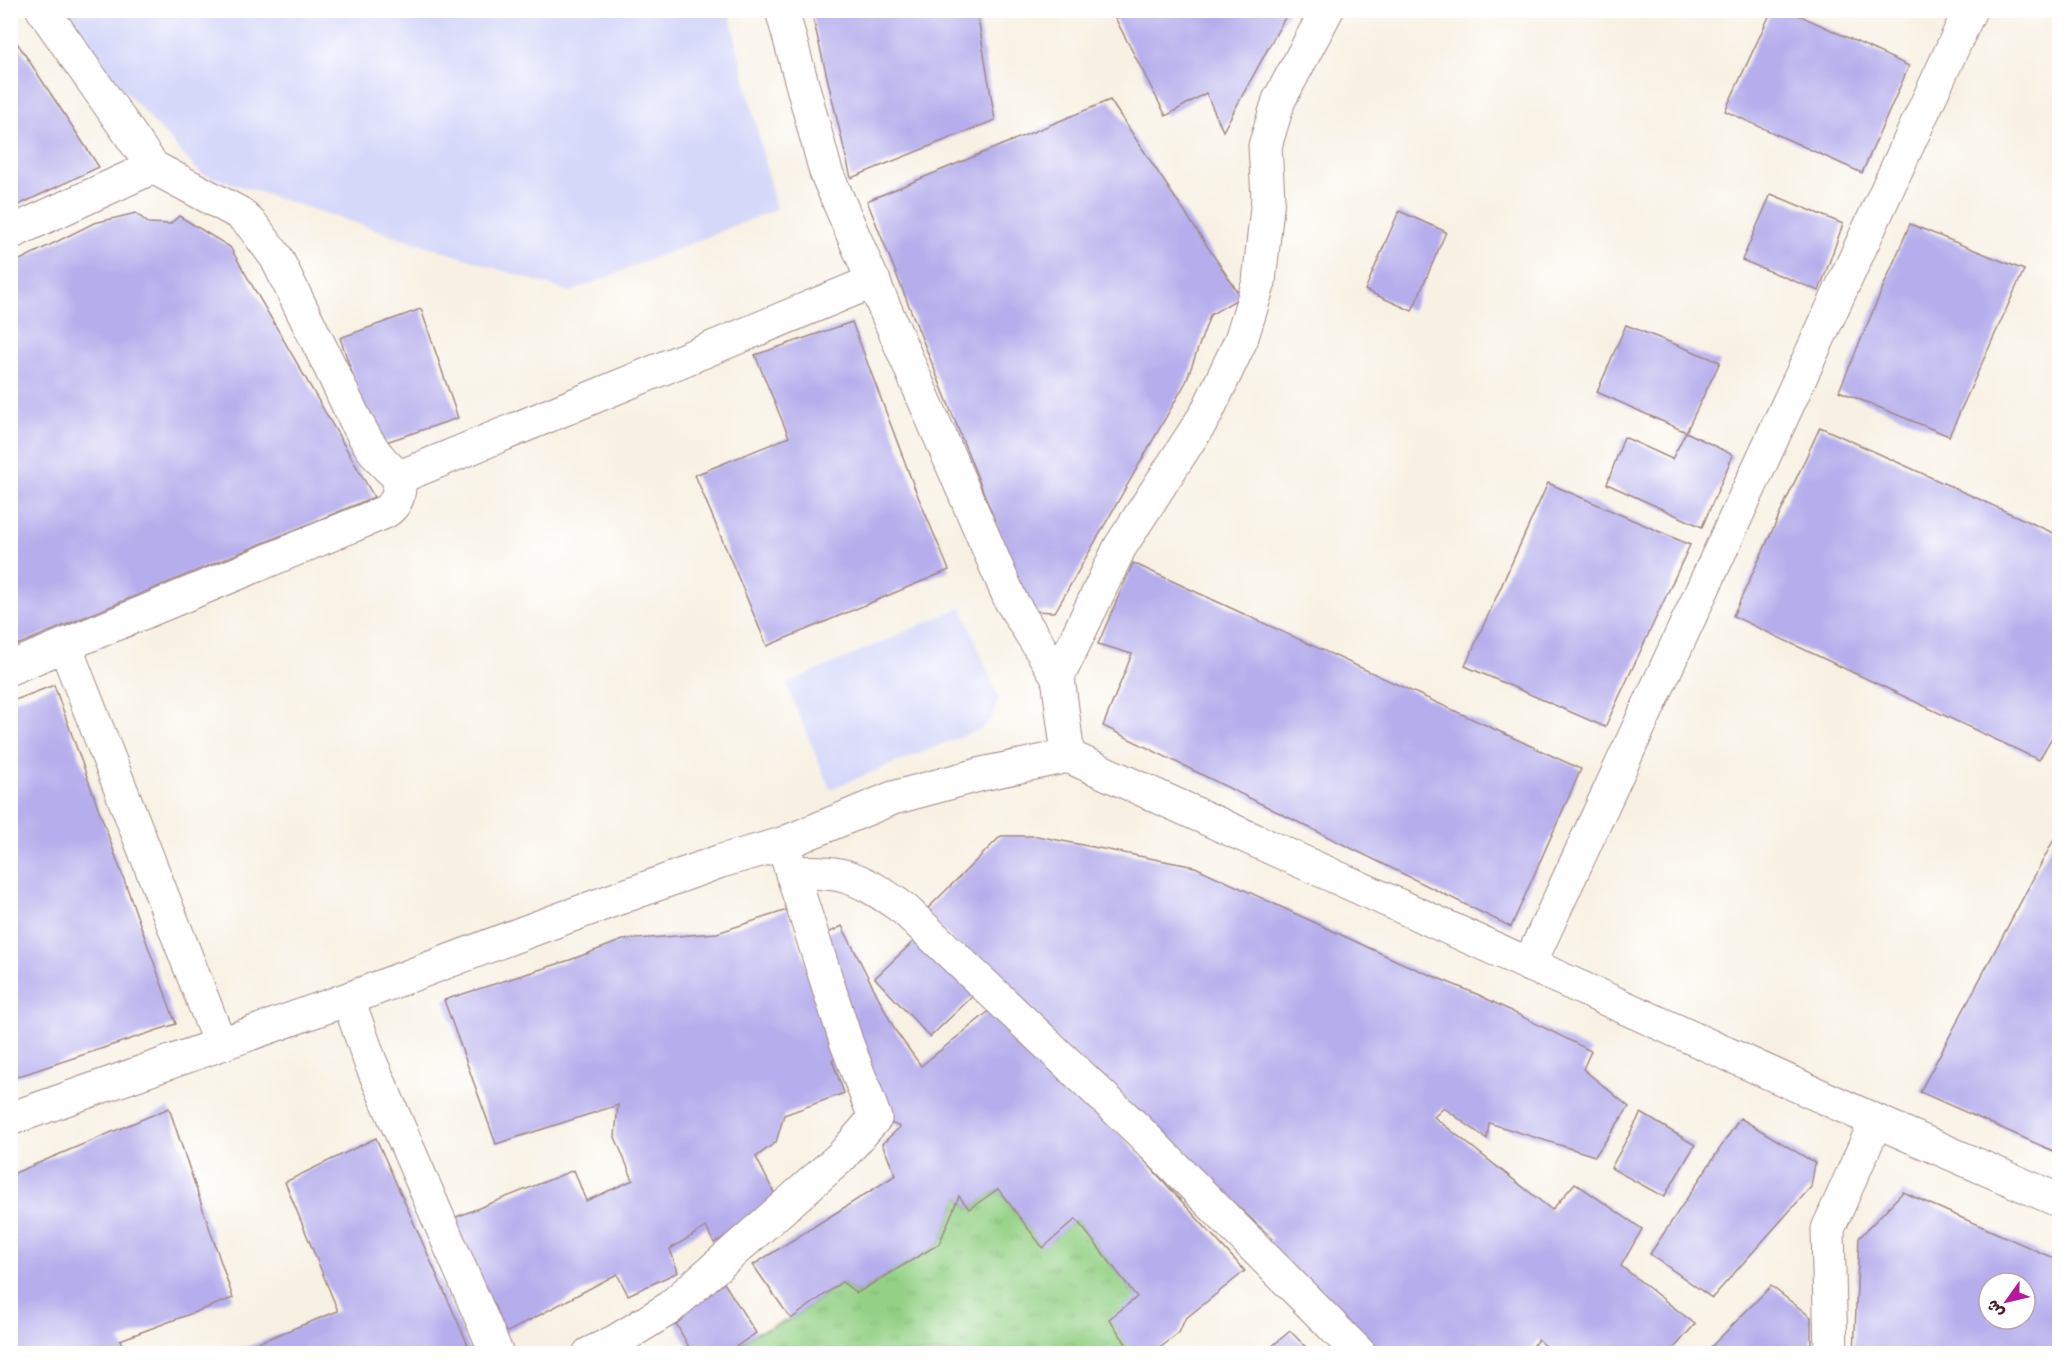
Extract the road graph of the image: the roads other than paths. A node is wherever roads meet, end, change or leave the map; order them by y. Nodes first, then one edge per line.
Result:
1 (43, 10) edge
2 (782, 10) edge
3 (1327, 10) edge
4 (1970, 10) edge
5 (153, 168) junction
6 (10, 233) edge
7 (874, 281) junction
8 (400, 477) junction
9 (65, 646) junction
10 (10, 668) edge
11 (1058, 677) junction
12 (1068, 756) junction
13 (787, 859) junction
14 (1529, 964) junction
15 (348, 999) junction
16 (220, 1044) junction
17 (10, 1119) edge
18 (1876, 1121) junction
19 (2060, 1201) edge
20 (497, 1353) edge
21 (589, 1353) edge
22 (1360, 1353) edge
23 (1831, 1353) edge

1 - 5 street
2 - 7 street
3 - 11 street
4 - 14 street
5 - 6 street
5 - 8 street
7 - 8 street
7 - 11 street
8 - 9 street
9 - 10 street
9 - 16 street
11 - 12 street
12 - 13 street
12 - 14 street
13 - 15 street
13 - 21 street
13 - 22 street
14 - 18 street
15 - 16 street
15 - 20 street
16 - 17 street
18 - 19 street
18 - 23 street

